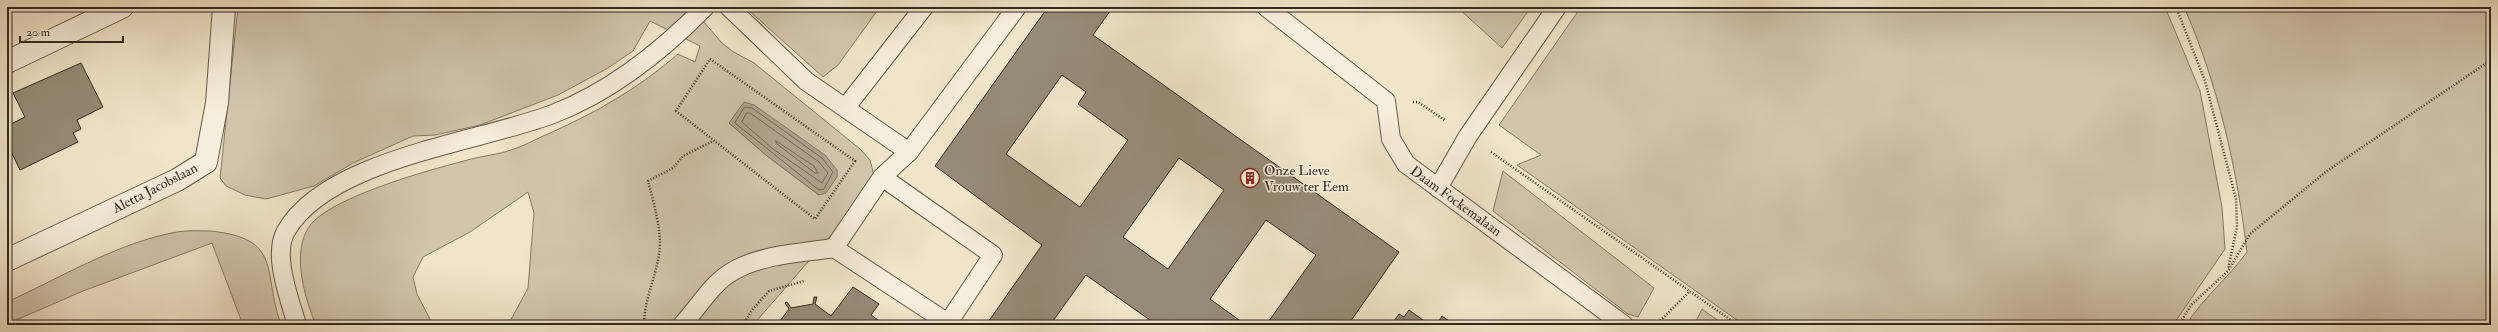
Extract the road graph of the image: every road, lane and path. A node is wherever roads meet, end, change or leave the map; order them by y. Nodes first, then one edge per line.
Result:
1 (122, 7) edge
2 (224, 7) edge
3 (705, 7) edge
4 (730, 7) edge
5 (924, 7) edge
6 (1017, 7) edge
7 (1266, 7) edge
8 (1557, 7) edge
9 (2176, 7) edge
10 (2491, 60) edge
11 (7, 62) edge
12 (1386, 101) junction
13 (846, 107) junction
14 (1468, 136) junction
15 (713, 140) junction
16 (909, 152) junction
17 (882, 177) junction
18 (1438, 188) junction
19 (834, 248) junction
20 (7, 260) edge
21 (2228, 271) junction
22 (810, 278) dead end
23 (1690, 291) junction
24 (297, 325) edge
25 (644, 325) edge
26 (682, 325) edge
27 (743, 325) edge
28 (1624, 325) edge
29 (1656, 325) edge
30 (1738, 325) edge
31 (2179, 325) edge

1 - 11 street
2 - 20 street, Aletta Jacobslaan
3 - 24 lane
4 - 13 lane
5 - 13 lane
6 - 16 lane
7 - 12 lane
8 - 14 lane
9 - 21 path
10 - 21 path
12 - 14 path
12 - 18 lane, Daam Fockemalaan
13 - 16 lane
14 - 18 lane
14 - 23 path
15 - 15 path
15 - 25 path
16 - 17 lane
17 - 19 lane
17 - 19 lane
18 - 28 lane, Daam Fockemalaan
19 - 26 lane
21 - 31 path
22 - 27 path
23 - 29 path
23 - 30 path

